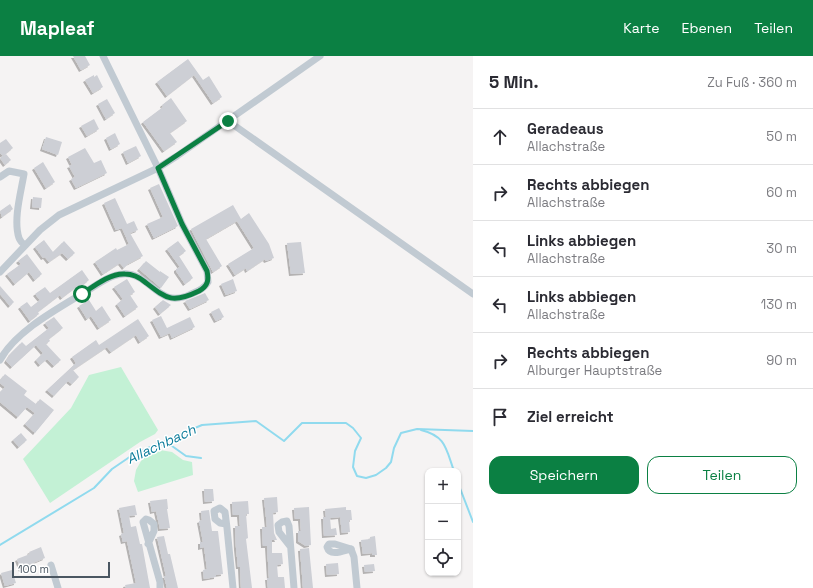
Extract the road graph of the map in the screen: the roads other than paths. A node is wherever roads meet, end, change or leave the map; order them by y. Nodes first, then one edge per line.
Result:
1 (103, 56) edge
2 (320, 56) edge
3 (228, 121) junction
4 (158, 168) junction
5 (0, 177) edge
6 (25, 245) junction
7 (0, 272) edge
8 (473, 294) edge
9 (0, 360) edge
10 (226, 524) dead end
11 (148, 544) dead end
12 (290, 546) dead end
13 (351, 549) dead end
14 (51, 565) dead end
15 (58, 588) edge
16 (160, 588) edge
17 (233, 588) edge
18 (294, 588) edge
19 (357, 588) edge

1 - 4 street
2 - 3 street
3 - 4 street
3 - 8 street
4 - 6 street
4 - 9 street
5 - 6 street
6 - 7 street
10 - 17 street
11 - 16 street
12 - 18 street
13 - 19 street
14 - 15 street

